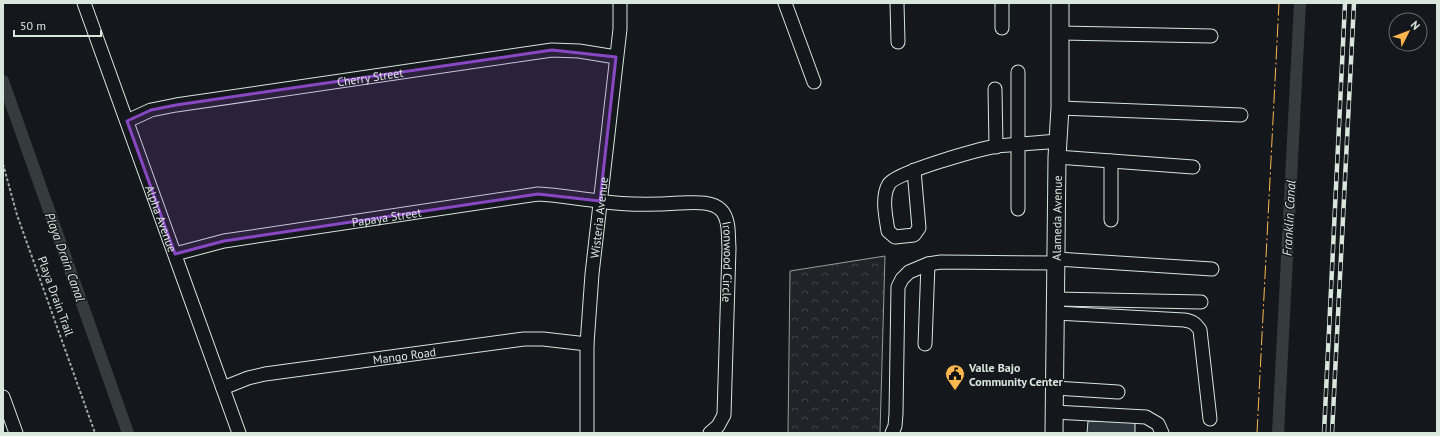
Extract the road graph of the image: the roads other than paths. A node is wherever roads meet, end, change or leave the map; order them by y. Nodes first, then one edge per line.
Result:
1 (84, 3) edge
2 (620, 3) edge
3 (785, 3) edge
4 (897, 3) edge
5 (1002, 3) edge
6 (1060, 3) edge
7 (1002, 28) dead end
8 (1061, 33) junction
9 (1211, 36) dead end
10 (898, 42) dead end
11 (616, 57) junction
12 (1018, 72) dead end
13 (814, 82) dead end
14 (995, 88) dead end
15 (1060, 108) junction
16 (1241, 115) dead end
17 (127, 121) junction
18 (1018, 145) junction
19 (996, 146) junction
20 (1057, 149) junction
21 (1111, 162) junction
22 (1193, 167) dead end
23 (914, 170) junction
24 (600, 201) junction
25 (1018, 209) dead end
26 (1111, 220) dead end
27 (175, 254) junction
28 (1056, 261) junction
29 (928, 264) junction
30 (1212, 269) dead end
31 (1201, 302) dead end
32 (1056, 306) junction
33 (587, 344) junction
34 (926, 344) dead end
35 (223, 388) junction
36 (1055, 388) junction
37 (1118, 392) dead end
38 (3, 397) edge
39 (5, 411) edge
40 (1054, 412) junction
41 (1210, 419) dead end
42 (16, 433) edge
43 (239, 433) edge
44 (587, 433) edge
45 (710, 433) edge
46 (892, 433) edge
47 (1054, 433) edge
48 (1162, 433) edge

1 - 17 street, Alpha Avenue
2 - 11 street, Wisteria Avenue
3 - 13 street
4 - 10 street
5 - 7 street
6 - 8 main road, Alameda Avenue
8 - 9 street
8 - 15 main road, Alameda Avenue
11 - 17 street, Cherry Street
11 - 24 street, Wisteria Avenue
12 - 18 street
14 - 19 street
15 - 16 street
15 - 20 main road, Alameda Avenue
17 - 27 street, Alpha Avenue
18 - 19 street
18 - 20 street
18 - 25 street
19 - 23 street
20 - 21 street
20 - 28 main road, Alameda Avenue
21 - 22 street
21 - 26 street
23 - 23 street
24 - 27 street, Papaya Street
24 - 33 street, Wisteria Avenue
24 - 45 street, Ironwood Circle
27 - 35 street, Alpha Avenue
28 - 29 street
28 - 30 street
28 - 32 main road, Alameda Avenue
29 - 34 street
29 - 46 street
31 - 32 street
32 - 36 main road, Alameda Avenue
32 - 41 street
33 - 35 street, Mango Road
33 - 44 street, Wisteria Avenue
35 - 43 street, Alpha Avenue
36 - 37 street
36 - 40 main road, Alameda Avenue
38 - 39 street
39 - 42 street
40 - 47 main road, Alameda Avenue
40 - 48 street

